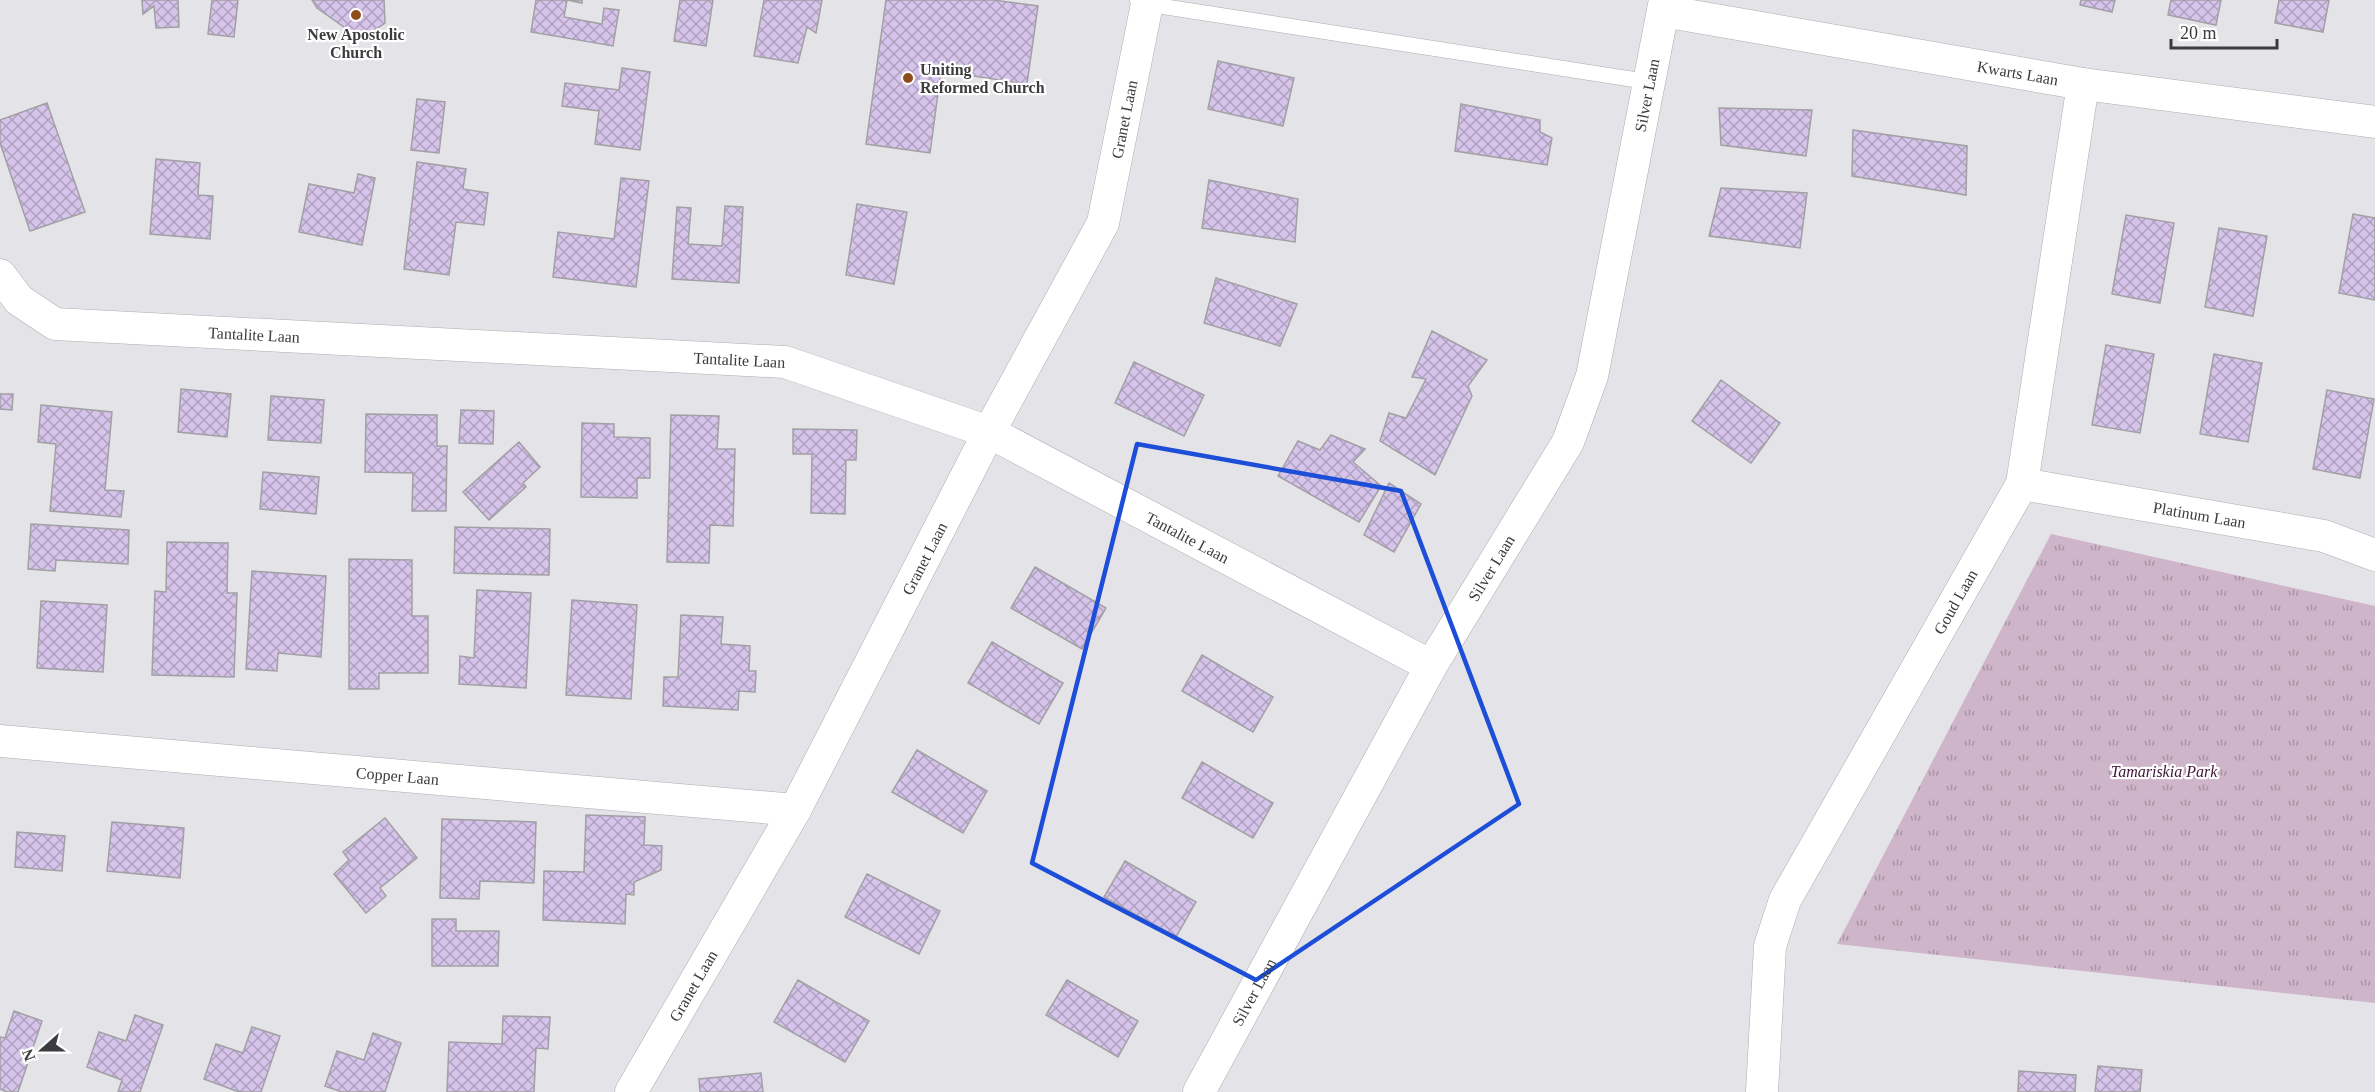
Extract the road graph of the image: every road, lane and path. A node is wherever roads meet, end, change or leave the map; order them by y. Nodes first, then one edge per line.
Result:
1 (1146, 2) edge
2 (1664, 5) edge
3 (1650, 82) junction
4 (2083, 84) junction
5 (2375, 122) edge
6 (0, 275) edge
7 (989, 432) junction
8 (2022, 484) junction
9 (2375, 555) edge
10 (1431, 666) junction
11 (0, 741) edge
12 (795, 810) junction
13 (631, 1092) edge
14 (1199, 1092) edge
15 (1762, 1092) edge

1 - 3 lane
1 - 7 street, Granet Laan
2 - 3 street, Silver Laan
2 - 4 street, Kwarts Laan
3 - 10 street, Silver Laan
4 - 5 street, Kwarts Laan
4 - 8 street, Goud Laan
6 - 7 street, Tantalite Laan
7 - 10 street, Tantalite Laan
7 - 12 street, Granet Laan
8 - 9 street, Platinum Laan
8 - 15 street, Goud Laan
10 - 14 street, Silver Laan
11 - 12 street, Copper Laan
12 - 13 street, Granet Laan

